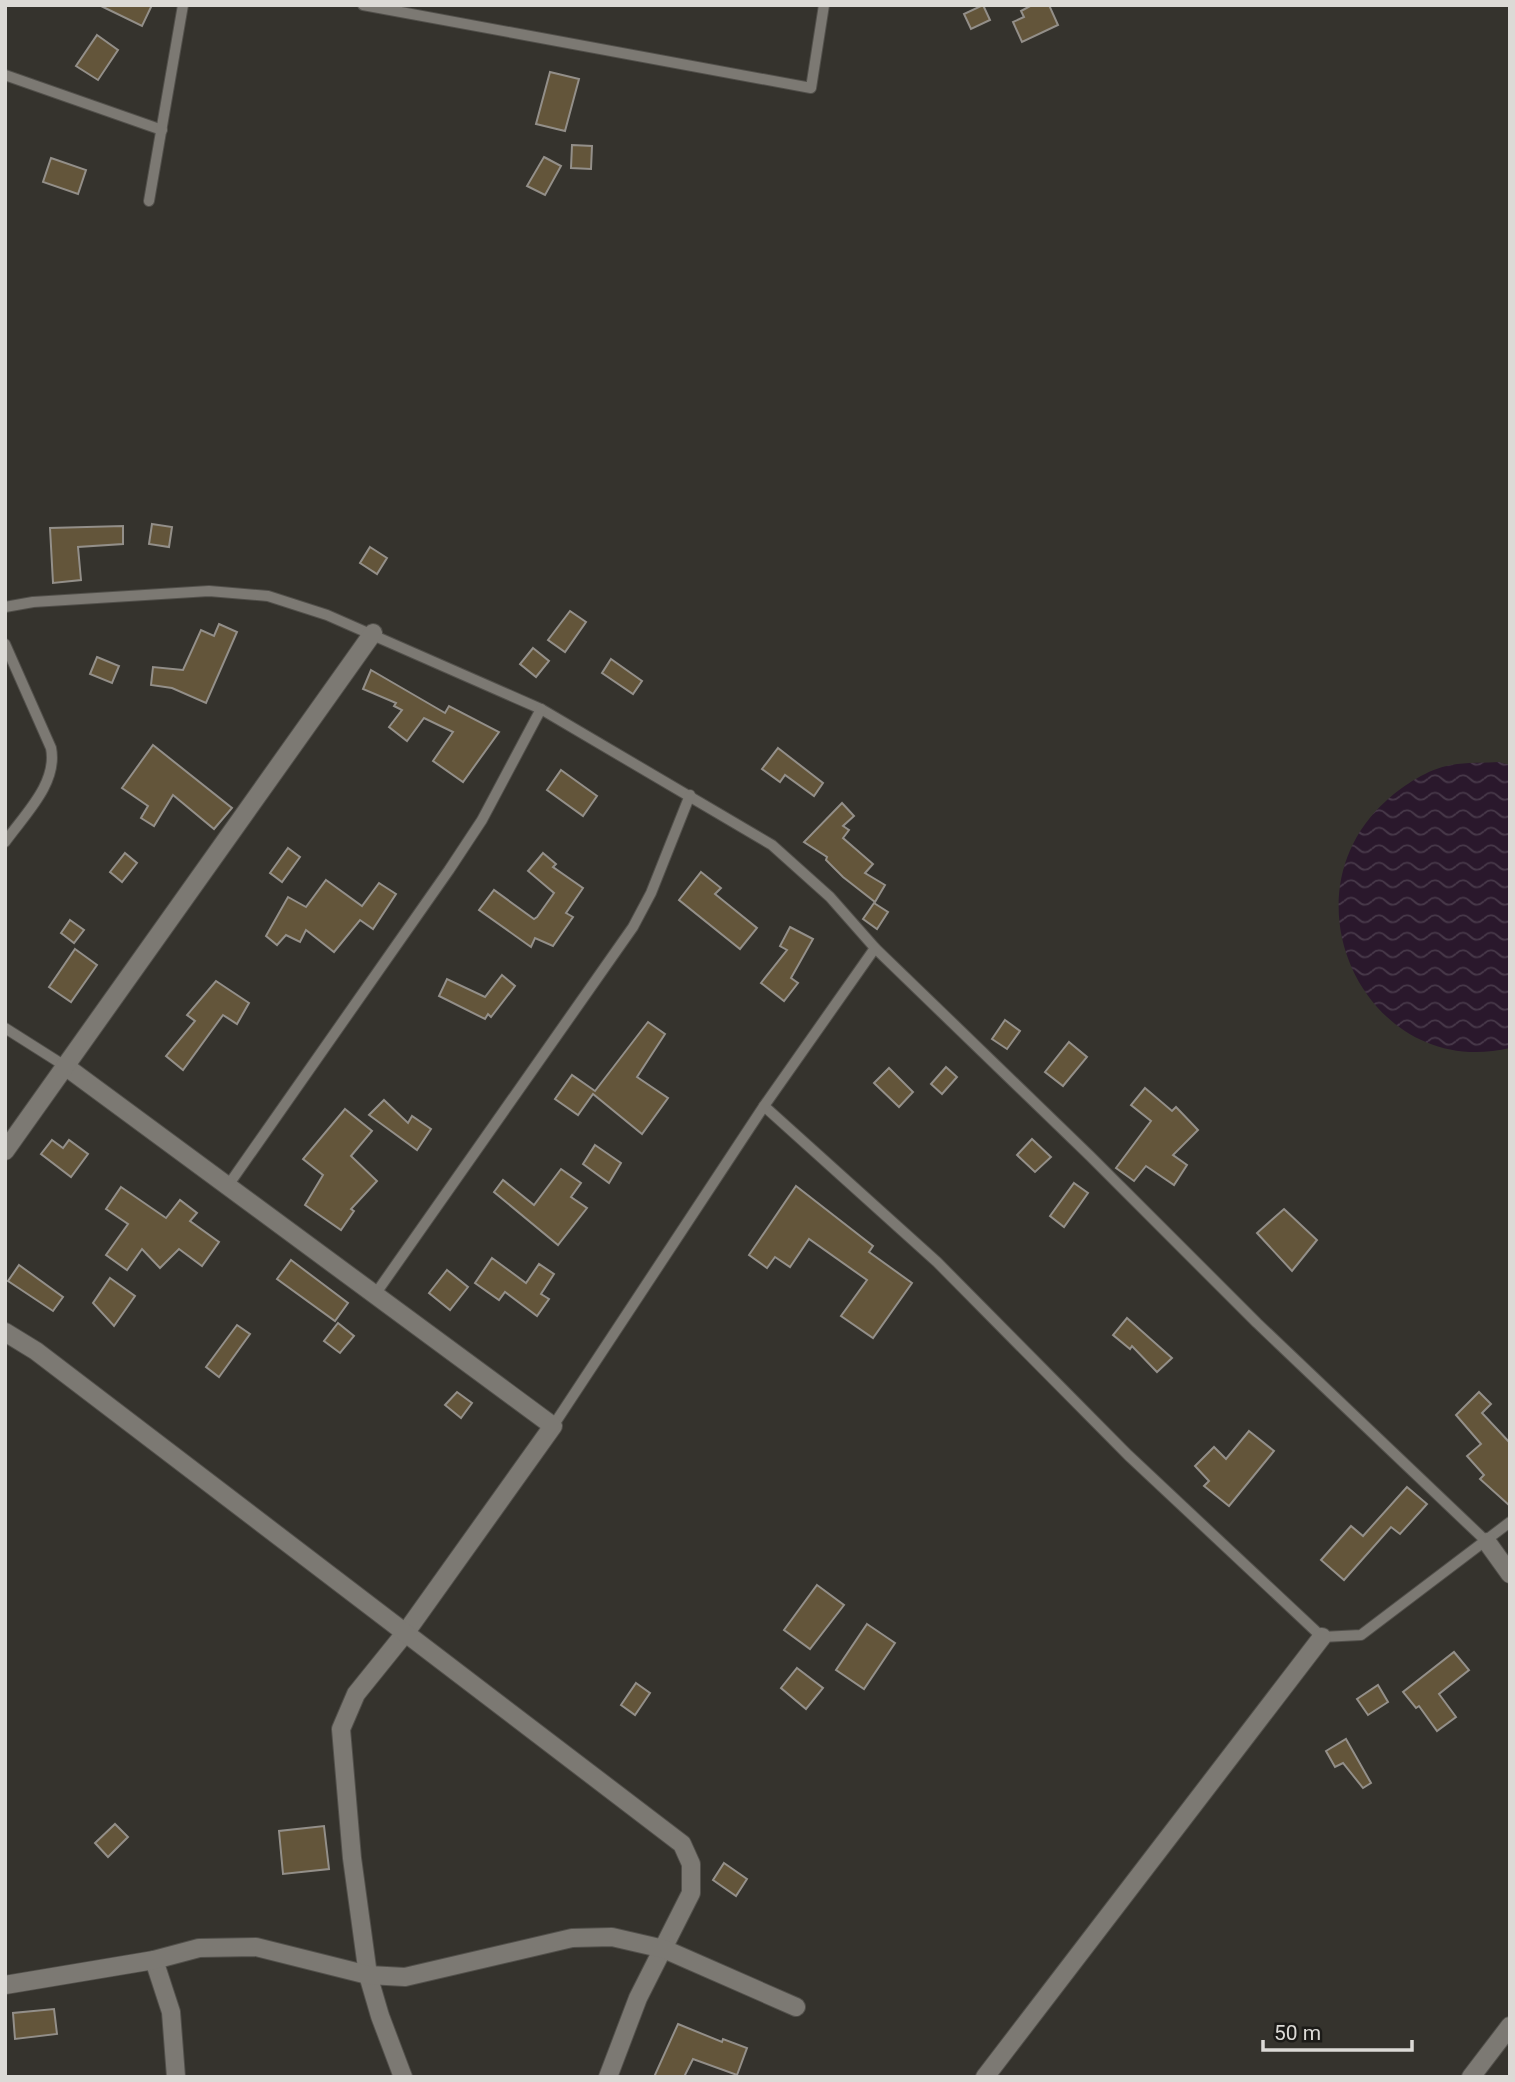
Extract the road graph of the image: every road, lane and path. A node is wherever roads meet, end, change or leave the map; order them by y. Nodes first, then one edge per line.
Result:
1 (183, 5) edge
2 (363, 5) edge
3 (824, 5) edge
4 (5, 75) edge
5 (162, 130) junction
6 (149, 201) dead end
7 (5, 607) edge
8 (373, 634) junction
9 (5, 644) edge
10 (541, 709) junction
11 (690, 795) junction
12 (5, 842) edge
13 (875, 948) junction
14 (5, 1028) edge
15 (65, 1066) junction
16 (764, 1105) junction
17 (5, 1151) edge
18 (227, 1187) junction
19 (374, 1296) junction
20 (5, 1332) edge
21 (553, 1426) junction
22 (1510, 1522) edge
23 (1487, 1542) junction
24 (1510, 1574) edge
25 (406, 1632) junction
26 (1322, 1637) junction
27 (664, 1949) junction
28 (154, 1960) junction
29 (368, 1975) junction
30 (5, 1985) edge
31 (796, 2007) dead end
32 (1510, 2026) edge
33 (176, 2077) edge
34 (403, 2077) edge
35 (608, 2077) edge
36 (985, 2077) edge
37 (1471, 2077) edge

1 - 5 lane
2 - 3 lane
4 - 5 lane
5 - 6 lane
7 - 8 lane
8 - 10 lane
8 - 15 street
9 - 12 lane
10 - 11 lane
10 - 18 lane
11 - 13 lane
11 - 19 lane
13 - 16 lane
13 - 23 lane
14 - 15 lane
15 - 17 street
15 - 18 street
16 - 21 lane
16 - 26 lane
18 - 19 street
19 - 21 street
20 - 25 street
21 - 25 street
22 - 23 lane
23 - 24 street
23 - 26 lane
25 - 27 street
25 - 29 street
26 - 36 street
27 - 29 street
27 - 31 street
27 - 35 street
28 - 29 street
28 - 30 street
28 - 33 street
29 - 34 street
32 - 37 street

